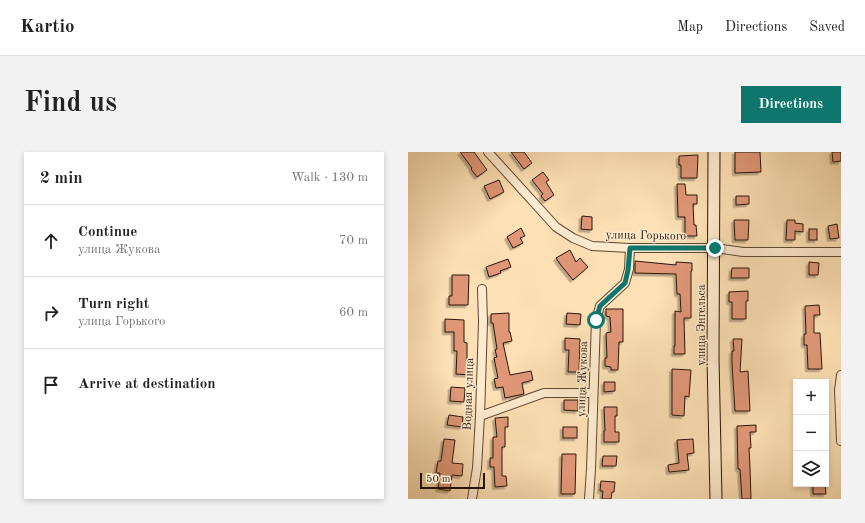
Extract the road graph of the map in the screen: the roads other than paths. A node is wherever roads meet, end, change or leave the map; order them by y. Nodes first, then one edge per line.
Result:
1 (488, 152) edge
2 (714, 152) edge
3 (630, 248) junction
4 (715, 248) junction
5 (841, 252) edge
6 (482, 289) dead end
7 (841, 375) edge
8 (593, 393) junction
9 (480, 416) junction
10 (841, 441) edge
11 (472, 499) edge
12 (589, 499) edge
13 (716, 499) edge

1 - 3 street, улица Горького
2 - 4 street, улица Энгельса
3 - 4 street, улица Горького
3 - 8 street, улица Жукова
4 - 5 street, улица Горького
4 - 13 street, улица Энгельса
6 - 9 street, Водная улица
7 - 10 street
8 - 9 street
8 - 12 street, улица Жукова
9 - 11 street, Водная улица

